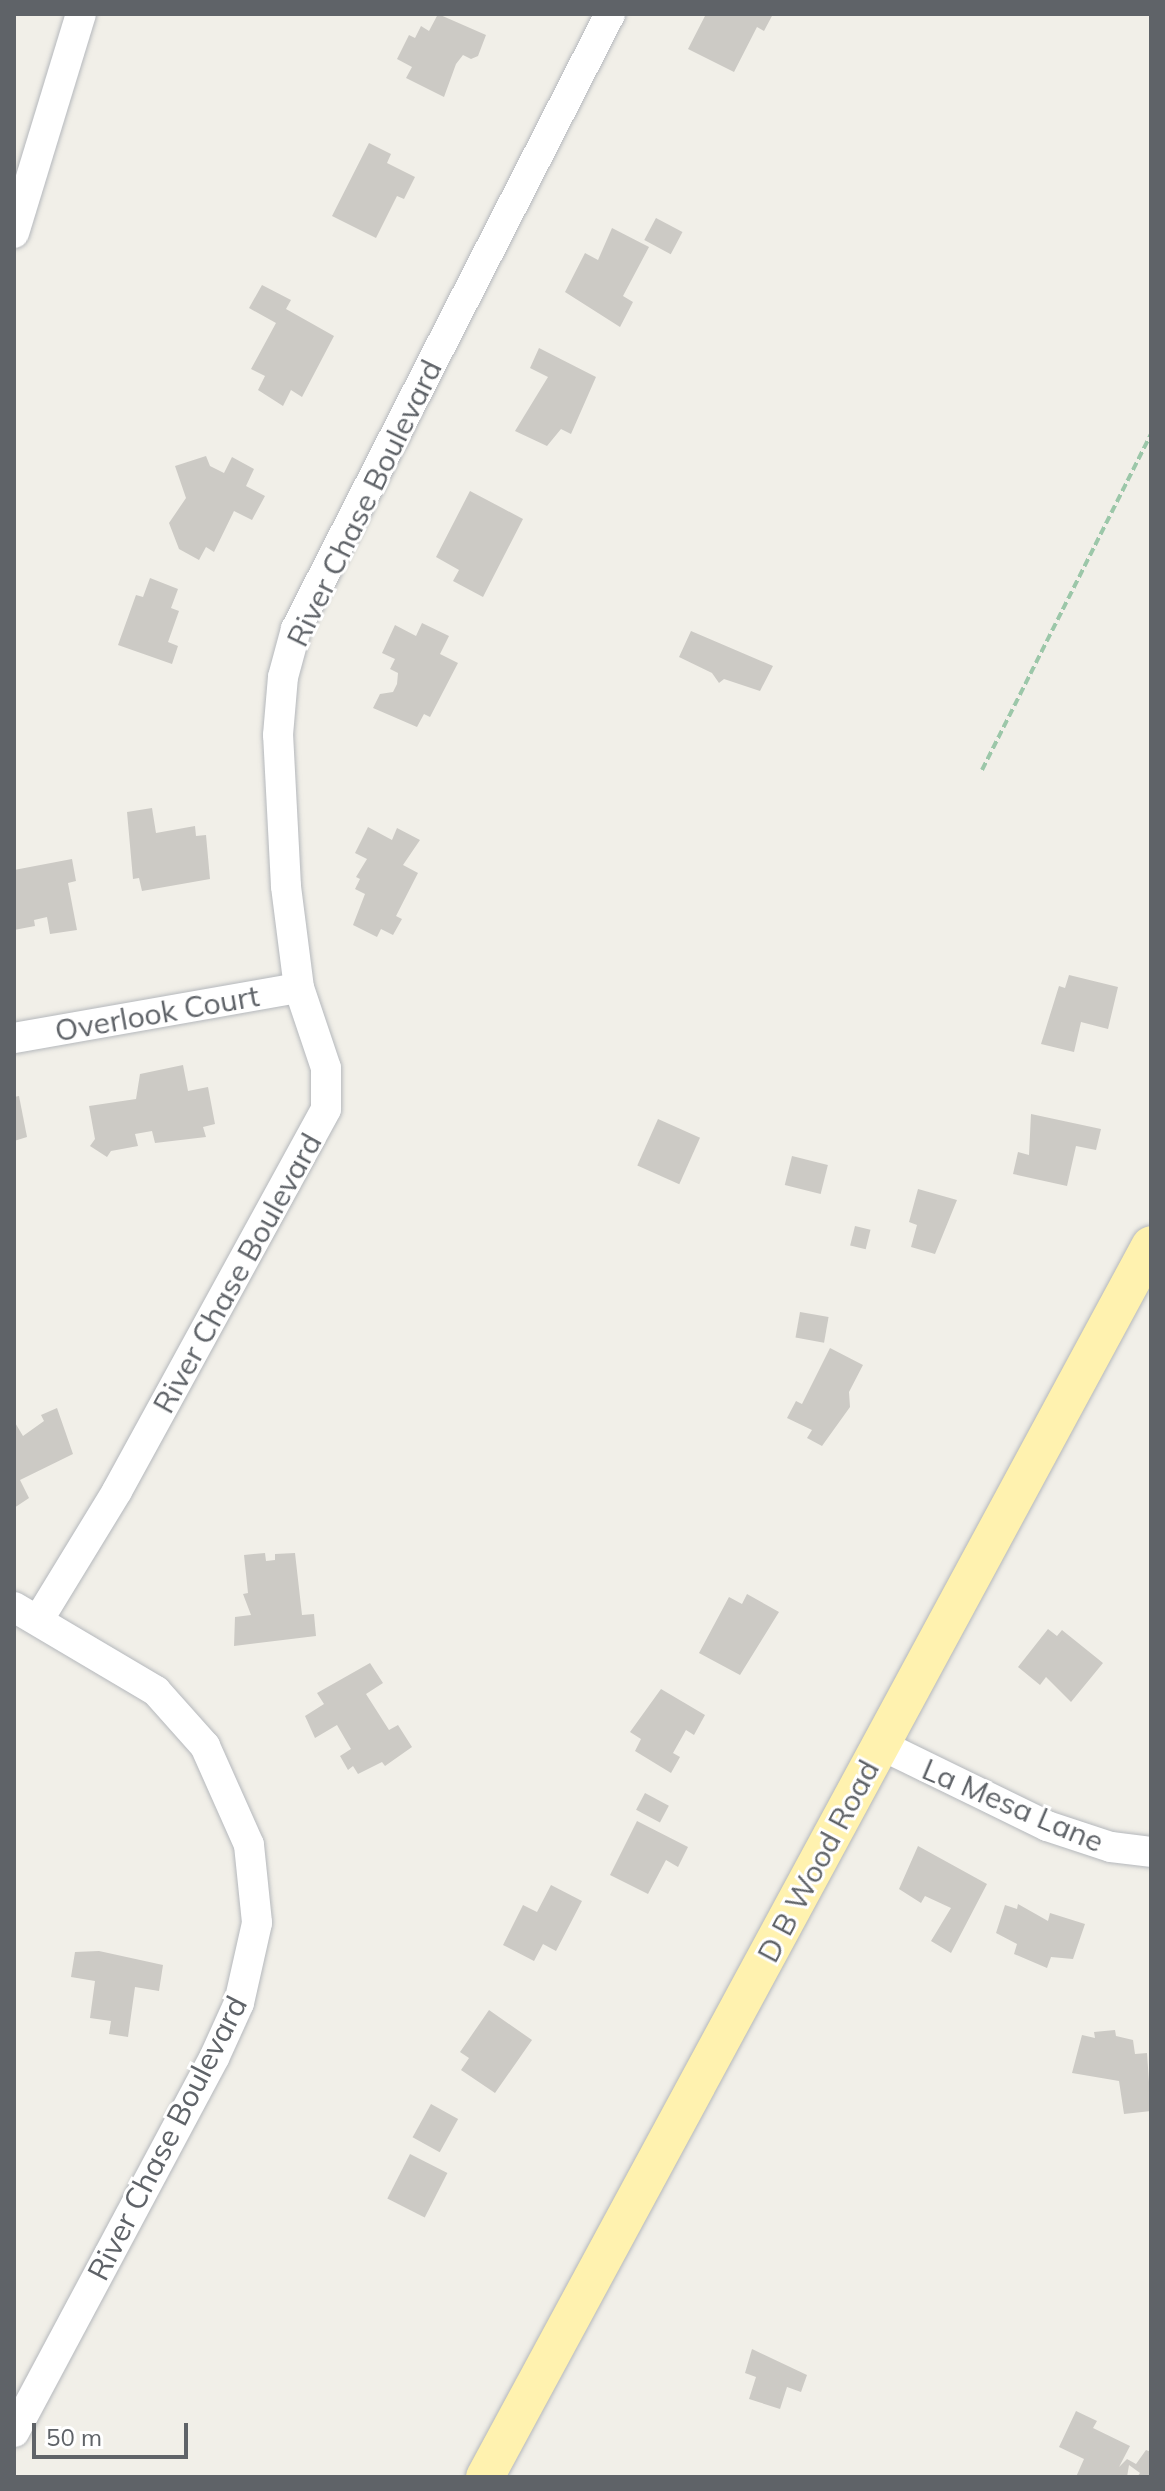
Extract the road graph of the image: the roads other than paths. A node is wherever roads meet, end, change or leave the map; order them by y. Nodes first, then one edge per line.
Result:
1 (81, 14) edge
2 (610, 14) edge
3 (14, 233) edge
4 (299, 988) junction
5 (14, 1038) edge
6 (1151, 1245) edge
7 (27, 1613) edge
8 (879, 1744) junction
9 (1151, 1852) edge
10 (14, 2432) edge
11 (485, 2477) edge

1 - 3 street
2 - 4 street, River Chase Boulevard
4 - 5 street, Overlook Court
4 - 7 street, River Chase Boulevard
6 - 8 main road, D B Wood Road
7 - 10 street, River Chase Boulevard
8 - 9 street, La Mesa Lane
8 - 11 main road, D B Wood Road

